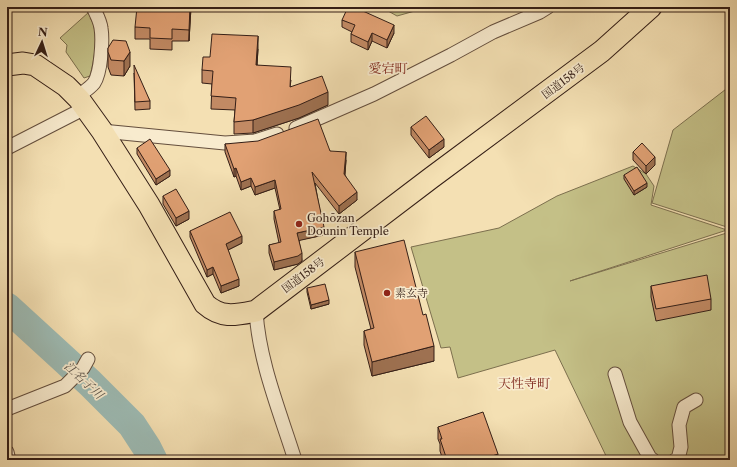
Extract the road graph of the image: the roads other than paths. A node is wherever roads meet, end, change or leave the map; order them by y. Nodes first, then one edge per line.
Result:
1 (93, 7) edge
2 (548, 7) edge
3 (651, 7) edge
4 (7, 65) edge
5 (81, 102) junction
6 (102, 131) junction
7 (7, 148) edge
8 (256, 311) junction
9 (85, 363) dead end
10 (615, 374) dead end
11 (696, 400) dead end
12 (7, 409) edge
13 (7, 452) edge
14 (9, 460) edge
15 (295, 460) edge
16 (653, 460) edge
17 (675, 460) edge

1 - 5 street
2 - 6 street
3 - 8 highway, 国道158号
4 - 5 highway, 国道158号
5 - 6 highway, 国道158号
5 - 7 street
6 - 8 highway, 国道158号
8 - 15 street
9 - 12 street
10 - 16 street
11 - 17 street
13 - 14 street

